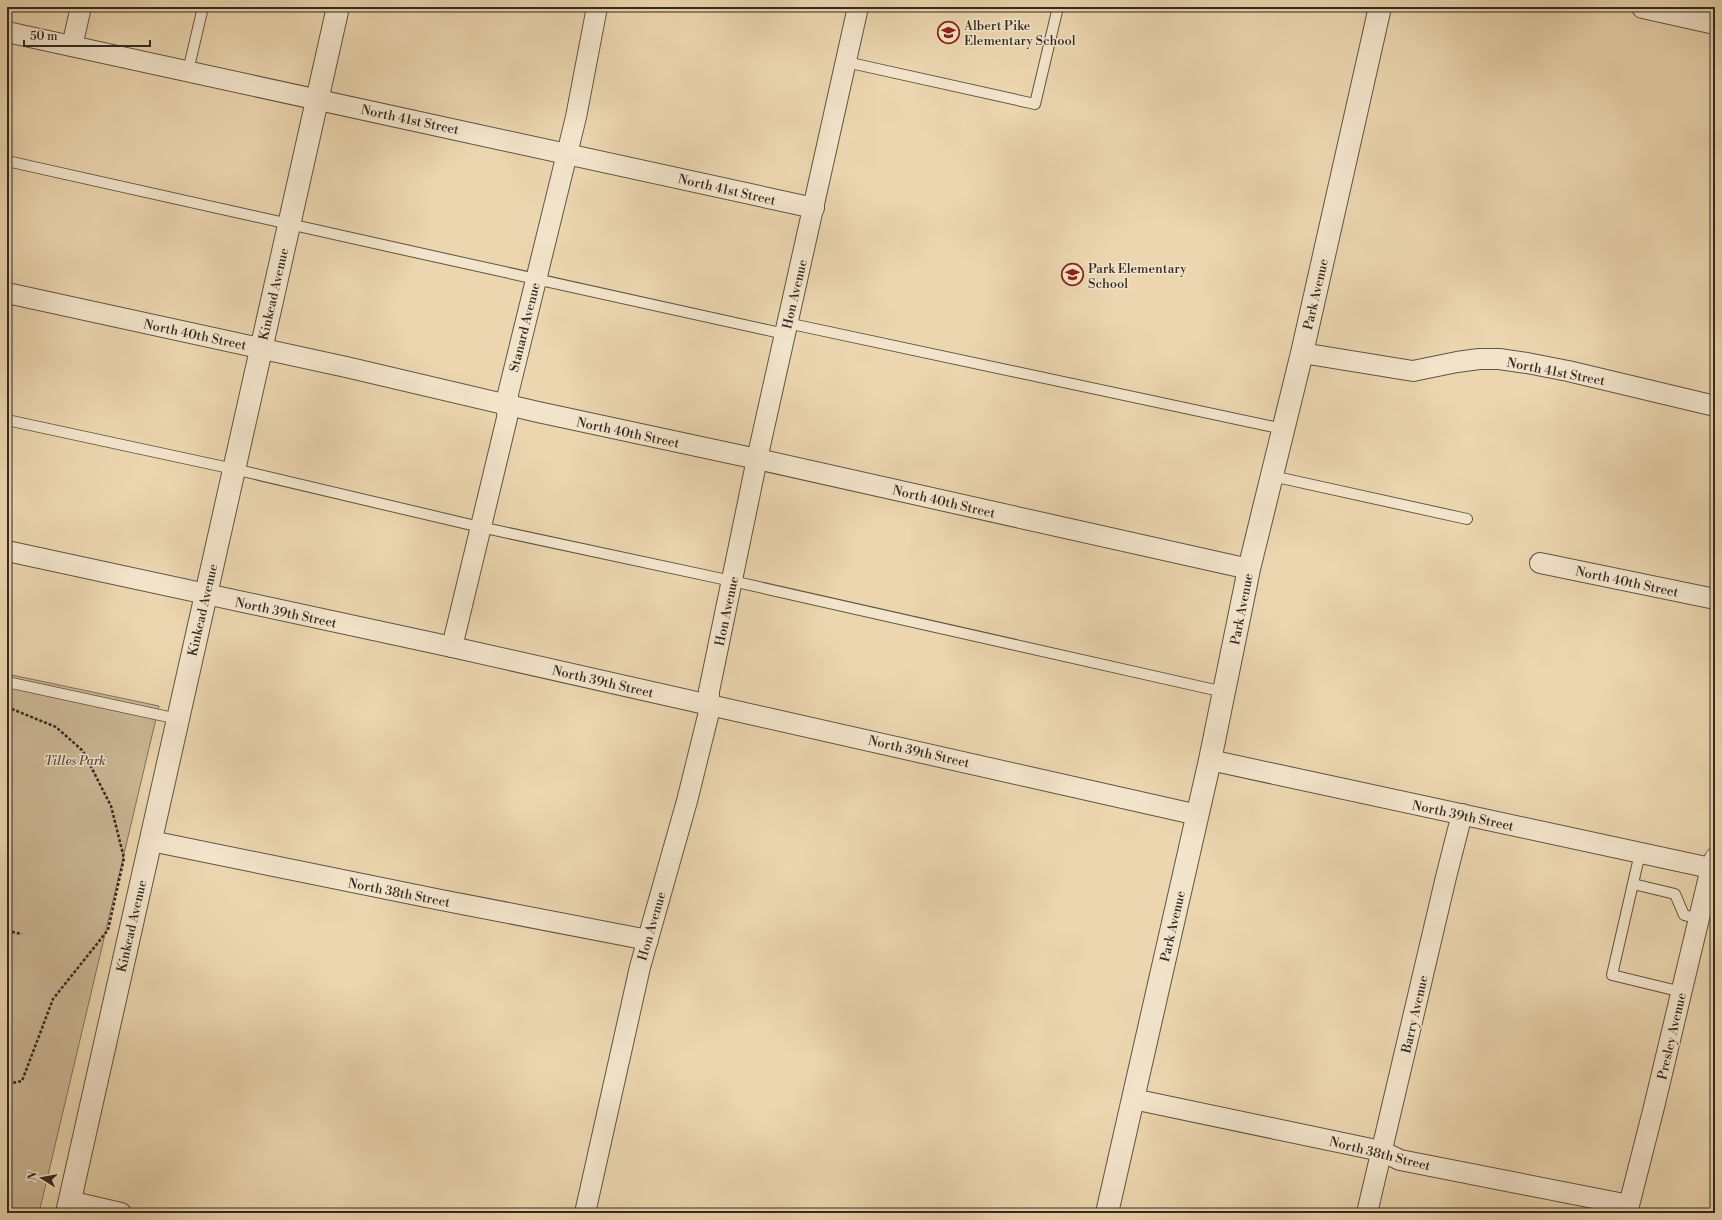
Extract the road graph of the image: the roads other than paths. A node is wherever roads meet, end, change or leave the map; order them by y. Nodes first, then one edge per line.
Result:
1 (81, 7) edge
2 (203, 7) edge
3 (338, 7) edge
4 (597, 7) edge
5 (858, 7) edge
6 (1058, 7) edge
7 (1380, 7) edge
8 (1644, 7) edge
9 (1715, 23) edge
10 (7, 32) edge
11 (72, 46) junction
12 (846, 62) junction
13 (188, 71) junction
14 (317, 99) junction
15 (567, 153) junction
16 (7, 161) edge
17 (814, 208) junction
18 (290, 223) junction
19 (536, 280) junction
20 (7, 293) edge
21 (786, 329) junction
22 (261, 348) junction
23 (1302, 354) junction
24 (508, 405) junction
25 (1715, 406) edge
26 (7, 420) edge
27 (1283, 429) junction
28 (757, 459) junction
29 (234, 469) junction
30 (1272, 476) junction
31 (1467, 519) dead end
32 (480, 527) junction
33 (7, 551) edge
34 (1540, 563) dead end
35 (1249, 569) junction
36 (732, 581) junction
37 (206, 595) junction
38 (1715, 599) edge
39 (452, 648) junction
40 (7, 682) edge
41 (1224, 692) junction
42 (709, 705) junction
43 (178, 719) junction
44 (1210, 760) junction
45 (1198, 814) junction
46 (1462, 814) junction
47 (151, 841) junction
48 (1640, 853) junction
49 (1714, 865) edge
50 (1633, 884) junction
51 (1699, 919) junction
52 (648, 940) junction
53 (1682, 992) junction
54 (1133, 1099) junction
55 (1381, 1151) junction
56 (68, 1207) edge
57 (1628, 1209) edge
58 (121, 1213) edge
59 (585, 1213) edge
60 (1107, 1213) edge
61 (1367, 1213) edge

1 - 11 street
2 - 13 lane
3 - 14 street, Kinkead Avenue
4 - 15 street, Stanard Avenue
5 - 12 street, Hon Avenue
6 - 12 lane
7 - 23 street, Park Avenue
8 - 9 street
10 - 11 street, North 41st Street
11 - 13 street, North 41st Street
12 - 17 street, Hon Avenue
13 - 14 street, North 41st Street
14 - 15 street, North 41st Street
14 - 18 street, Kinkead Avenue
15 - 17 street, North 41st Street
15 - 19 street, Stanard Avenue
16 - 18 lane
17 - 21 street, Hon Avenue
18 - 19 lane
18 - 22 street, Kinkead Avenue
19 - 21 lane
19 - 24 street, Stanard Avenue
20 - 22 street, North 40th Street
21 - 27 lane
21 - 28 street, Hon Avenue
22 - 24 street, North 40th Street
22 - 29 street, Kinkead Avenue
23 - 25 street, North 41st Street
23 - 27 street, Park Avenue
24 - 28 street, North 40th Street
24 - 32 street, Stanard Avenue
26 - 29 lane
27 - 30 street, Park Avenue
28 - 35 street, North 40th Street
28 - 36 street, Hon Avenue
29 - 32 lane
29 - 37 street, Kinkead Avenue
30 - 31 lane
30 - 35 street, Park Avenue
32 - 36 lane
32 - 39 street, Stanard Avenue
33 - 37 street, North 39th Street
34 - 38 street, North 40th Street
35 - 41 street, Park Avenue
36 - 41 lane
36 - 42 street, Hon Avenue
37 - 39 street, North 39th Street
37 - 43 street, Kinkead Avenue
39 - 42 street, North 39th Street
40 - 43 lane
41 - 44 street, Park Avenue
42 - 45 street, North 39th Street
42 - 52 street, Hon Avenue
43 - 47 street, Kinkead Avenue
44 - 45 street, Park Avenue
44 - 46 street, North 39th Street
45 - 54 street, Park Avenue
46 - 48 street, North 39th Street
46 - 55 street, Barry Avenue
47 - 52 street, North 38th Street
47 - 56 street, Kinkead Avenue
48 - 49 street, North 39th Street
48 - 50 lane
49 - 51 street, Presley Avenue
50 - 51 lane
50 - 53 lane
51 - 53 street, Presley Avenue
52 - 59 street, Hon Avenue
53 - 57 street, Presley Avenue
54 - 55 street, North 38th Street
54 - 60 street, Park Avenue
55 - 57 street, North 38th Street
55 - 61 street, Barry Avenue
56 - 58 street

